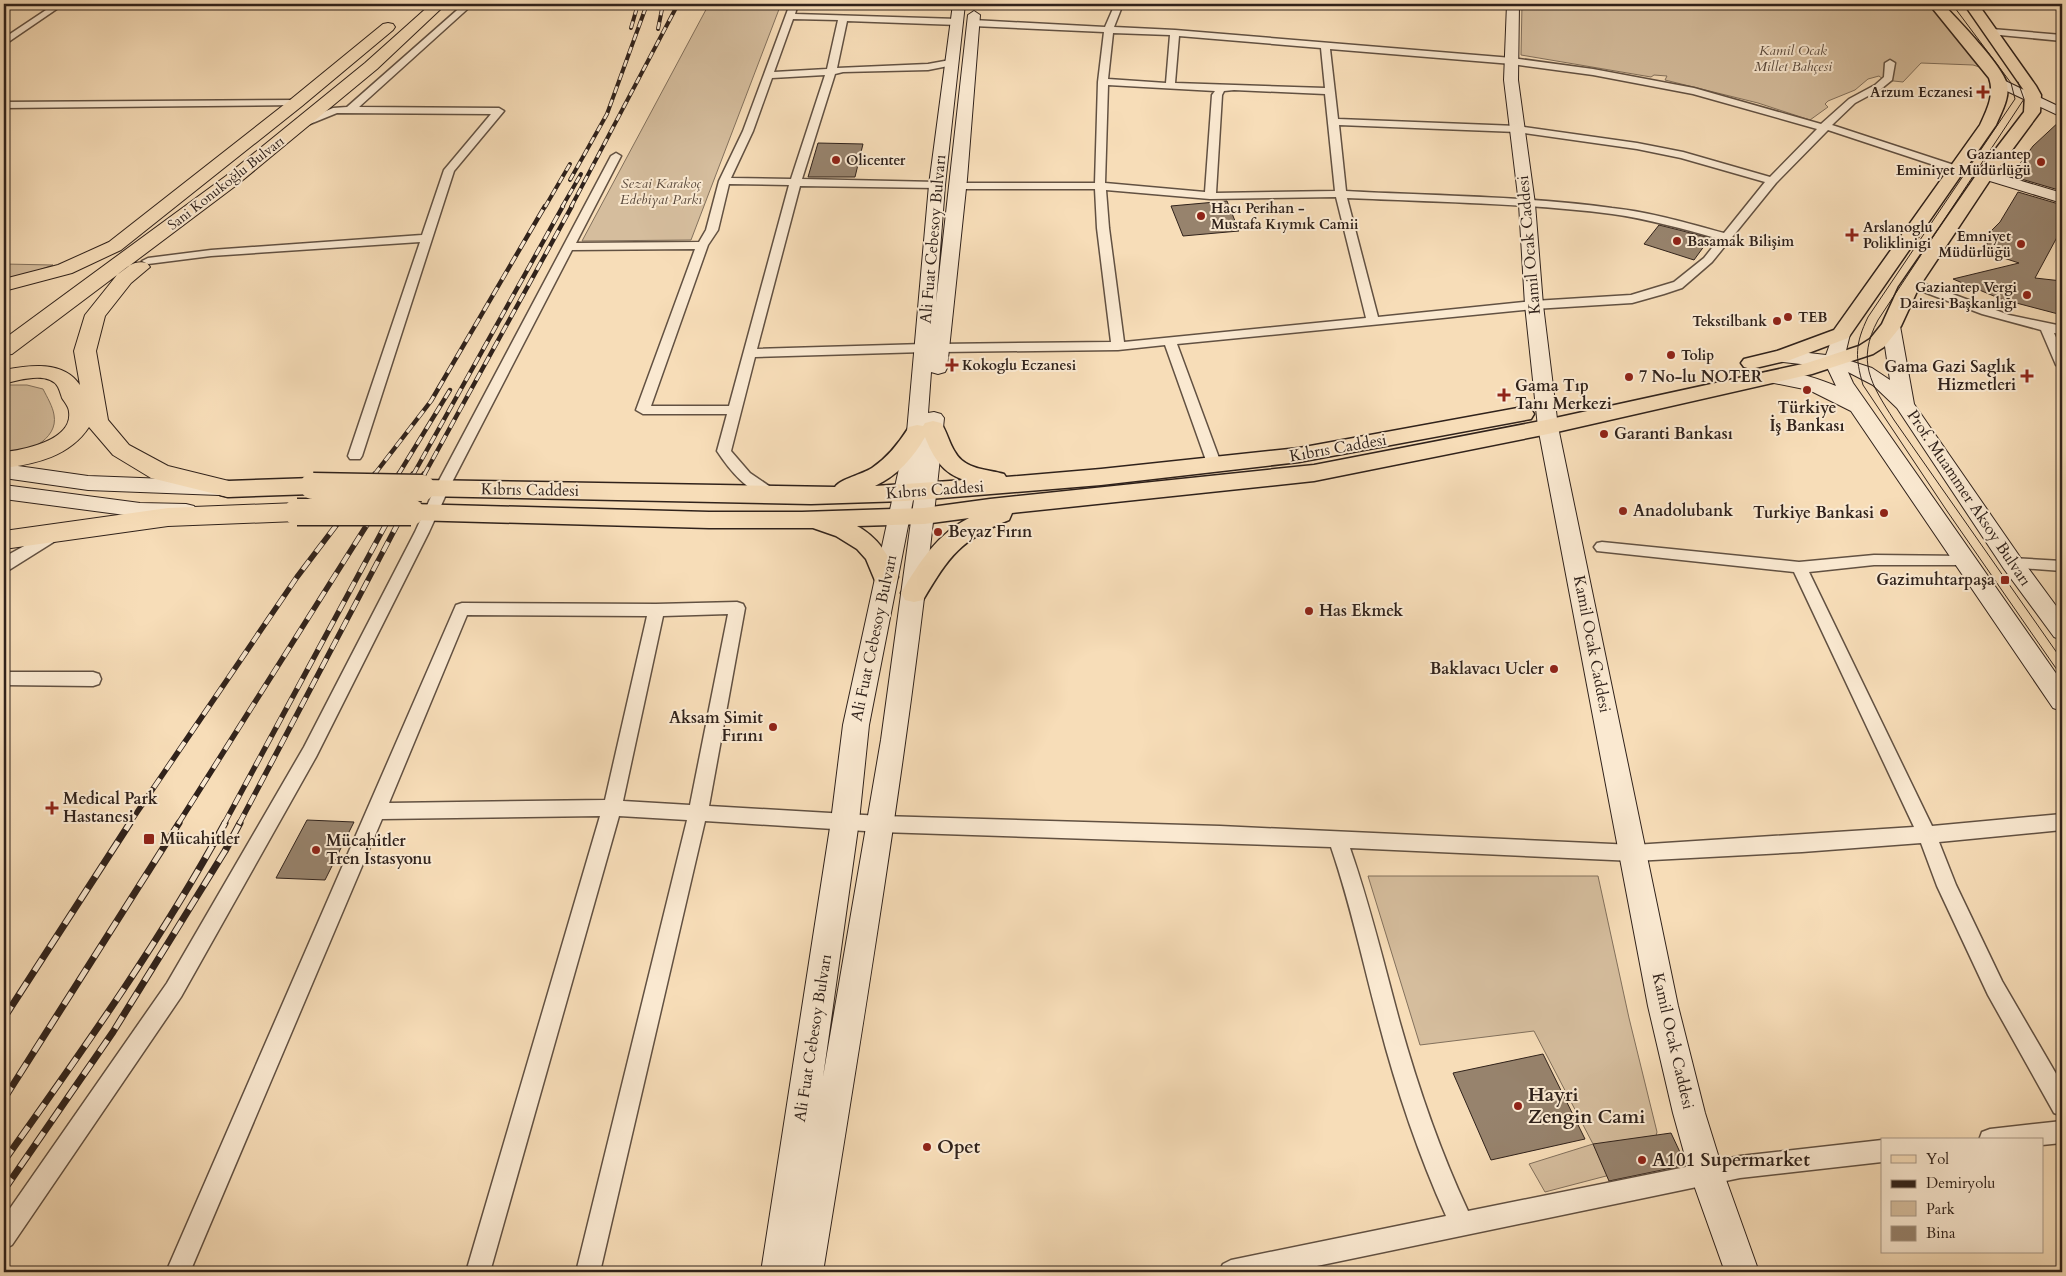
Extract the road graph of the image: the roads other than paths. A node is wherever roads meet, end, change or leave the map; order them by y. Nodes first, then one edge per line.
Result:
1 (60, 4) edge
2 (439, 4) edge
3 (469, 4) edge
4 (794, 4) edge
5 (959, 4) edge
6 (975, 4) edge
7 (1119, 4) edge
8 (1513, 4) edge
9 (1936, 4) edge
10 (1971, 4) edge
11 (403, 15) dead end
12 (789, 16) junction
13 (843, 18) junction
14 (965, 23) junction
15 (1109, 29) junction
16 (1992, 32) junction
17 (1175, 33) junction
18 (2062, 38) edge
19 (4, 42) edge
20 (1325, 45) junction
21 (1512, 61) junction
22 (950, 63) junction
23 (1890, 63) dead end
24 (831, 72) junction
25 (2020, 74) junction
26 (768, 76) junction
27 (1103, 82) junction
28 (1170, 86) junction
29 (1221, 89) junction
30 (1999, 91) junction
31 (1330, 92) junction
32 (2062, 102) edge
33 (296, 103) junction
34 (4, 105) edge
35 (2062, 107) edge
36 (2030, 109) junction
37 (350, 110) junction
38 (2062, 113) edge
39 (2062, 119) edge
40 (1333, 122) junction
41 (301, 124) junction
42 (1824, 127) junction
43 (1517, 129) junction
44 (616, 156) dead end
45 (1956, 169) junction
46 (1985, 175) junction
47 (232, 180) junction
48 (724, 181) junction
49 (1772, 181) junction
50 (795, 184) junction
51 (937, 185) junction
52 (958, 186) junction
53 (1100, 186) junction
54 (1341, 194) junction
55 (1210, 196) junction
56 (2062, 198) edge
57 (1527, 204) junction
58 (1725, 237) junction
59 (428, 238) junction
60 (114, 246) junction
61 (702, 246) junction
62 (568, 247) junction
63 (148, 261) junction
64 (1912, 283) junction
65 (4, 285) edge
66 (50, 292) dead end
67 (1534, 305) junction
68 (1373, 321) junction
69 (1891, 326) junction
70 (2046, 328) junction
71 (2062, 330) edge
72 (1841, 334) junction
73 (1170, 341) junction
74 (1118, 346) junction
75 (4, 348) edge
76 (932, 348) junction
77 (750, 353) junction
78 (1783, 356) junction
79 (1834, 361) junction
80 (2061, 362) edge
81 (4, 377) edge
82 (1771, 377) junction
83 (1904, 404) junction
84 (1858, 407) junction
85 (735, 410) junction
86 (1547, 418) junction
87 (925, 430) junction
88 (355, 456) dead end
89 (4, 460) edge
90 (1215, 466) junction
91 (4, 471) edge
92 (432, 488) junction
93 (228, 489) junction
94 (4, 492) edge
95 (1040, 492) junction
96 (773, 495) junction
97 (811, 496) junction
98 (914, 504) junction
99 (297, 512) junction
100 (421, 512) junction
101 (802, 520) junction
102 (55, 534) junction
103 (4, 540) edge
104 (1602, 548) dead end
105 (1963, 560) junction
106 (2012, 563) junction
107 (4, 566) edge
108 (2062, 566) edge
109 (1799, 567) junction
110 (885, 577) junction
111 (914, 593) junction
112 (656, 610) junction
113 (2062, 632) edge
114 (4, 678) edge
115 (93, 679) dead end
116 (2062, 702) edge
117 (612, 808) junction
118 (376, 811) junction
119 (698, 813) junction
120 (845, 821) junction
121 (2062, 822) edge
122 (881, 824) junction
123 (1927, 835) junction
124 (1337, 839) junction
125 (1634, 853) junction
126 (2062, 1105) edge
127 (2062, 1132) edge
128 (2008, 1138) edge
129 (1881, 1151) edge
130 (1707, 1174) junction
131 (1462, 1225) junction
132 (4, 1237) edge
133 (178, 1272) edge
134 (478, 1272) edge
135 (588, 1272) edge
136 (778, 1272) edge
137 (805, 1272) edge
138 (1231, 1272) edge
139 (1742, 1272) edge

1 - 19 street
2 - 41 highway, Sani Konukoğlu Bulvarı
3 - 37 street
4 - 12 street
5 - 14 street, Ali Fuat Cebesoy Bulvarı
6 - 14 street
7 - 15 street
8 - 21 street, Kamil Ocak Caddesi
9 - 30 main road
10 - 16 main road
11 - 33 highway, Sani Konukoğlu Bulvarı
12 - 13 street
12 - 26 street
13 - 14 street
13 - 24 street
14 - 15 street
14 - 22 street, Ali Fuat Cebesoy Bulvarı
14 - 52 street
15 - 17 street
15 - 27 street
16 - 18 street
16 - 25 main road
17 - 20 street
17 - 28 street
20 - 21 street
20 - 31 street
21 - 42 street
21 - 43 street, Kamil Ocak Caddesi
22 - 24 street
22 - 51 street, Ali Fuat Cebesoy Bulvarı
23 - 42 street
24 - 26 street
24 - 50 street
25 - 32 street
25 - 36 main road
26 - 48 street
27 - 28 street
27 - 53 street
28 - 29 street
29 - 31 street
29 - 55 street
30 - 36 street
30 - 45 main road
31 - 40 street
33 - 34 street
33 - 60 highway, Sani Konukoğlu Bulvarı
35 - 36 street
36 - 38 street
36 - 39 street
36 - 46 main road
37 - 41 street
37 - 59 street
40 - 43 street
40 - 54 street
41 - 47 highway, Sani Konukoğlu Bulvarı
42 - 45 street
42 - 49 street
43 - 49 street
43 - 57 street, Kamil Ocak Caddesi
44 - 62 street
45 - 72 main road
46 - 56 street
46 - 64 main road
47 - 63 highway
47 - 75 highway, Sani Konukoğlu Bulvarı
48 - 50 street
48 - 61 street
49 - 58 street
50 - 51 street
50 - 77 street
51 - 76 street, Ali Fuat Cebesoy Bulvarı
52 - 53 street
52 - 76 street
53 - 55 street
53 - 74 street
54 - 55 street
54 - 57 street
54 - 68 street
57 - 58 street
57 - 67 street, Kamil Ocak Caddesi
58 - 67 street
59 - 63 street
59 - 88 street
60 - 65 highway
60 - 66 highway, Sani Konukoğlu Bulvarı
61 - 62 street
61 - 85 street
62 - 92 street
63 - 93 highway
64 - 69 main road
64 - 70 street
67 - 68 street
67 - 86 street, Kamil Ocak Caddesi
68 - 73 street
69 - 79 main road
69 - 83 street, Prof. Muammer Aksoy Bulvarı
70 - 71 street
70 - 80 street
72 - 78 main road, Kıbrıs Caddesi
72 - 79 main road
73 - 74 street
73 - 90 street
74 - 76 street
76 - 77 street
76 - 87 street, Ali Fuat Cebesoy Bulvarı
77 - 85 street
78 - 79 street
78 - 86 main road, Kıbrıs Caddesi
79 - 82 main road
79 - 83 street
79 - 84 main road
81 - 89 highway
82 - 84 street
82 - 86 main road
83 - 106 street, Prof. Muammer Aksoy Bulvarı
84 - 105 main road
85 - 96 street
86 - 90 main road, Kıbrıs Caddesi
86 - 95 main road
86 - 125 street, Kamil Ocak Caddesi
87 - 95 main road
87 - 97 main road
87 - 98 street, Ali Fuat Cebesoy Bulvarı
90 - 95 main road, Kıbrıs Caddesi
91 - 93 street
92 - 93 main road, Kıbrıs Caddesi, bridge
92 - 96 main road, Kıbrıs Caddesi
92 - 100 street
94 - 99 street
95 - 98 main road
95 - 111 main road
96 - 97 main road, Kıbrıs Caddesi
97 - 98 main road, Kıbrıs Caddesi
98 - 101 main road
98 - 110 street, Ali Fuat Cebesoy Bulvarı
98 - 111 street
99 - 100 main road, bridge
99 - 102 highway
100 - 101 main road
100 - 132 street
101 - 110 main road
102 - 103 highway
102 - 107 street
104 - 109 street
105 - 109 street
105 - 116 main road
106 - 108 street
106 - 113 street, Prof. Muammer Aksoy Bulvarı
109 - 123 street
110 - 120 street, Ali Fuat Cebesoy Bulvarı
111 - 122 street
112 - 117 street
112 - 118 street
112 - 119 street
114 - 115 street
117 - 118 street
117 - 119 street
117 - 134 street
118 - 133 street
119 - 120 street
119 - 135 street
120 - 122 street
120 - 136 street, Ali Fuat Cebesoy Bulvarı
121 - 123 street
122 - 124 street
122 - 137 street
123 - 125 street
123 - 126 street
124 - 125 street
124 - 131 street
125 - 130 street, Kamil Ocak Caddesi
127 - 128 street
129 - 130 street
130 - 131 street
130 - 139 street, Kamil Ocak Caddesi
131 - 138 street

